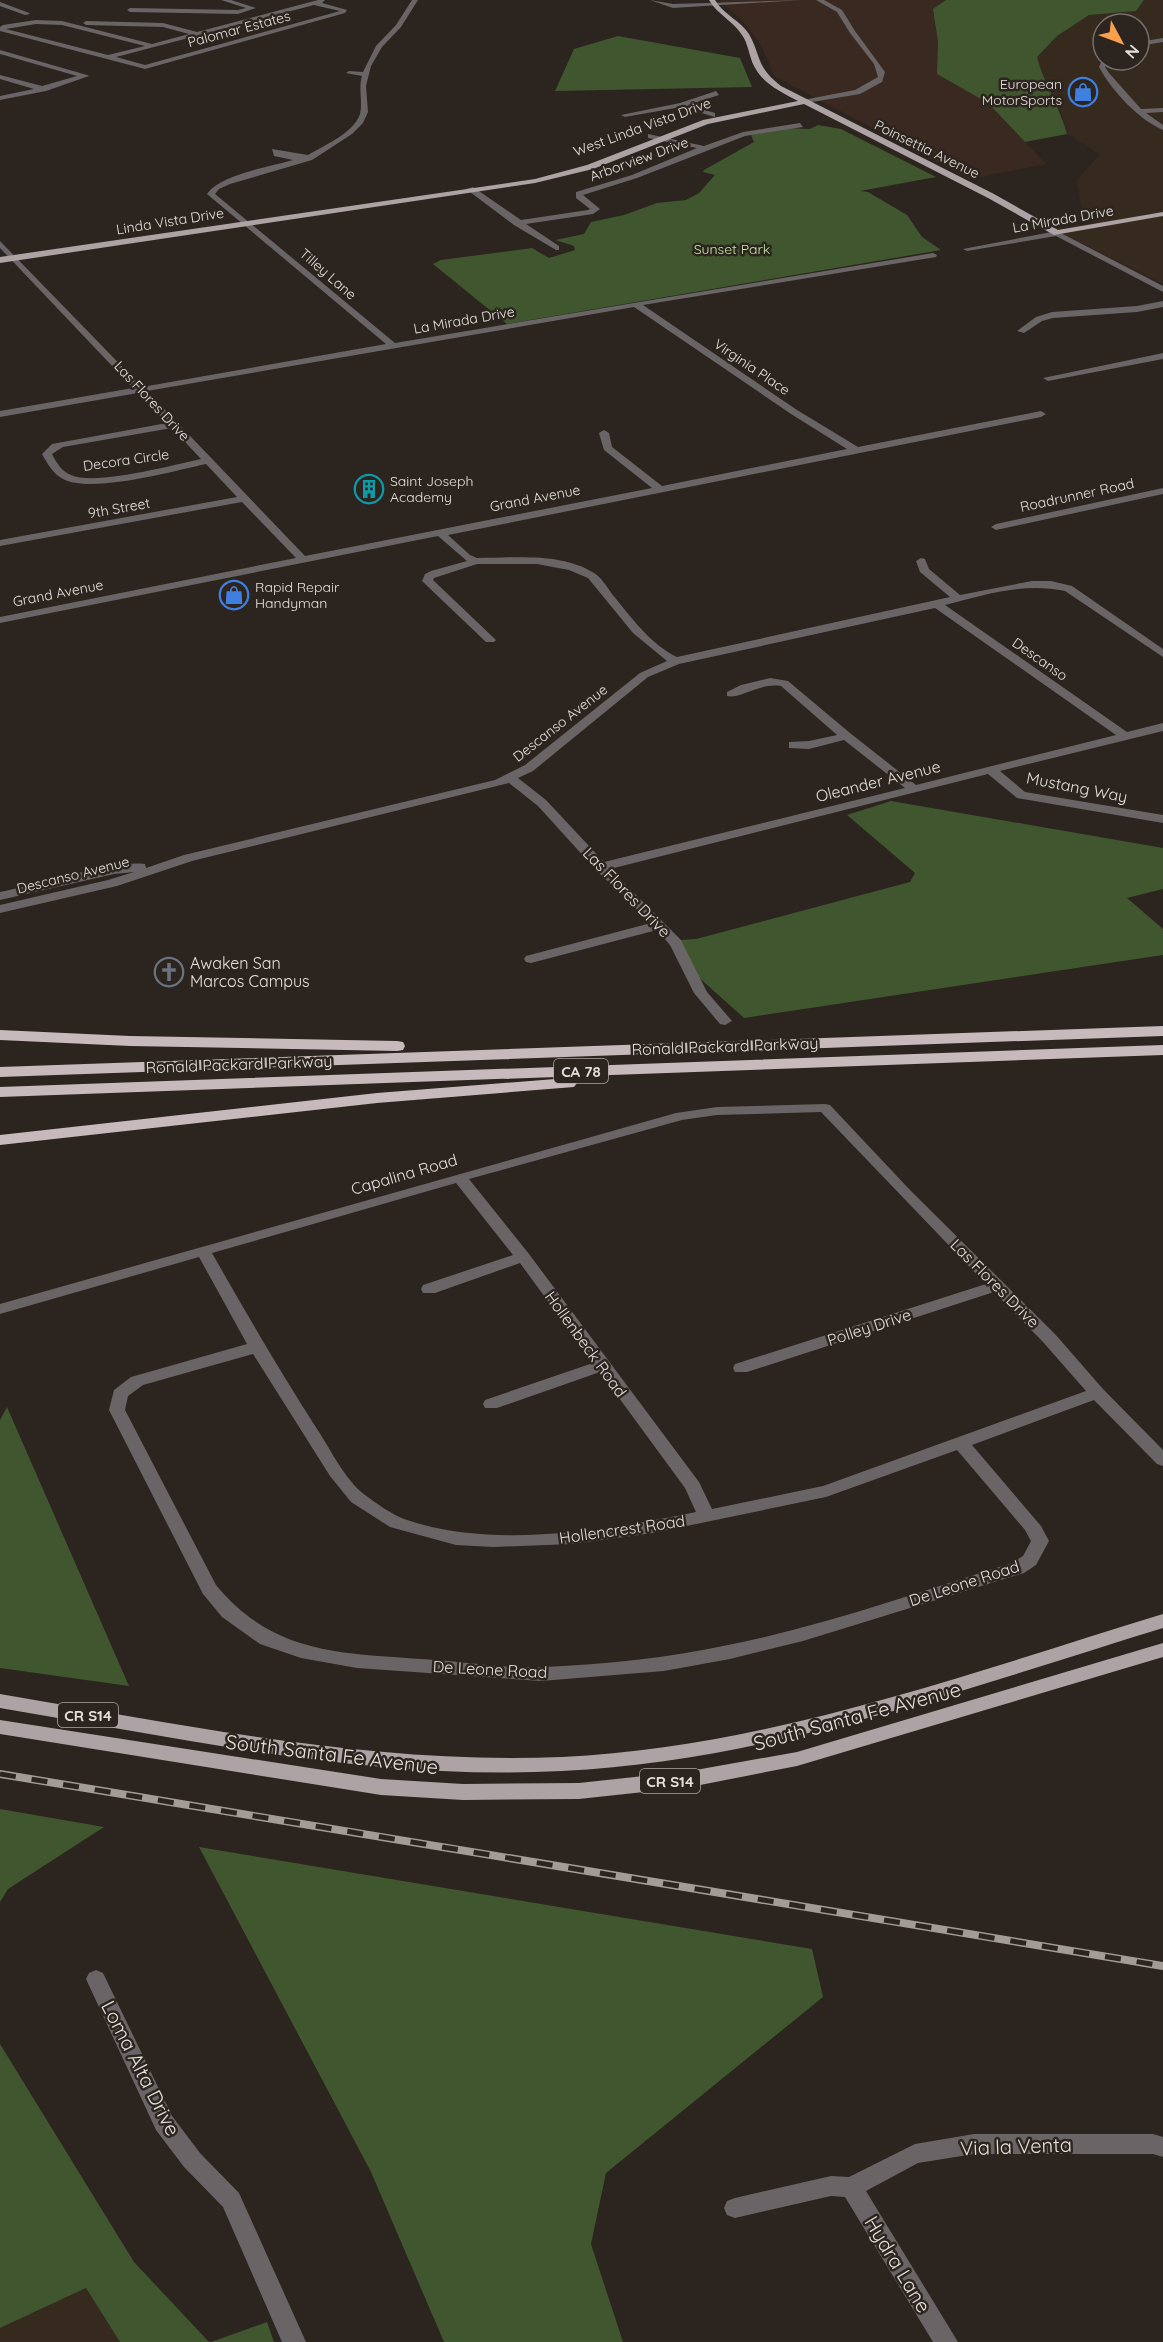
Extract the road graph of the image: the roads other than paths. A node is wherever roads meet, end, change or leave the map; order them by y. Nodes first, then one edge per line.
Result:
1 (16, 0) edge
2 (224, 0) edge
3 (257, 0) edge
4 (325, 0) edge
5 (415, 0) edge
6 (652, 0) edge
7 (799, 0) edge
8 (819, 0) edge
9 (713, 2) edge
10 (314, 3) junction
11 (0, 4) edge
12 (241, 4) junction
13 (141, 5) dead end
14 (130, 10) junction
15 (27, 14) dead end
16 (62, 23) junction
17 (114, 24) junction
18 (0, 28) edge
19 (197, 34) junction
20 (153, 46) junction
21 (0, 52) edge
22 (110, 57) junction
23 (1105, 72) edge
24 (349, 73) dead end
25 (364, 74) junction
26 (0, 77) edge
27 (778, 88) junction
28 (43, 89) junction
29 (716, 93) dead end
30 (0, 98) edge
31 (782, 102) junction
32 (803, 102) junction
33 (681, 105) junction
34 (1163, 110) edge
35 (1139, 111) junction
36 (625, 115) dead end
37 (712, 115) junction
38 (800, 125) dead end
39 (1163, 128) edge
40 (651, 136) junction
41 (662, 139) junction
42 (705, 148) junction
43 (518, 183) junction
44 (470, 189) junction
45 (1163, 214) edge
46 (244, 223) junction
47 (517, 223) junction
48 (1057, 233) junction
49 (0, 243) edge
50 (556, 248) dead end
51 (967, 249) dead end
52 (933, 255) dead end
53 (14, 258) junction
54 (0, 260) edge
55 (1163, 289) edge
56 (636, 304) junction
57 (1163, 304) edge
58 (1021, 332) dead end
59 (393, 346) junction
60 (1163, 356) edge
61 (1048, 378) dead end
62 (140, 390) junction
63 (0, 414) edge
64 (1041, 414) dead end
65 (173, 425) junction
66 (604, 433) dead end
67 (855, 450) junction
68 (208, 461) junction
69 (659, 489) junction
70 (1163, 490) edge
71 (242, 499) junction
72 (996, 527) dead end
73 (440, 532) junction
74 (0, 543) edge
75 (303, 560) junction
76 (475, 561) junction
77 (921, 561) dead end
78 (959, 598) junction
79 (938, 605) junction
80 (0, 620) edge
81 (490, 640) dead end
82 (1163, 654) edge
83 (676, 661) junction
84 (731, 694) dead end
85 (1163, 728) edge
86 (846, 736) junction
87 (1125, 736) junction
88 (793, 745) dead end
89 (992, 771) junction
90 (510, 778) junction
91 (914, 789) junction
92 (1163, 819) edge
93 (161, 865) junction
94 (601, 867) junction
95 (0, 896) edge
96 (0, 909) edge
97 (660, 925) junction
98 (531, 959) dead end
99 (725, 1021) dead end
100 (1163, 1031) edge
101 (0, 1035) edge
102 (1163, 1050) edge
103 (504, 1055) junction
104 (822, 1063) junction
105 (0, 1072) edge
106 (0, 1092) edge
107 (825, 1108) joint
108 (0, 1140) edge
109 (459, 1177) junction
110 (203, 1250) junction
111 (523, 1257) junction
112 (997, 1286) junction
113 (429, 1289) dead end
114 (0, 1309) edge
115 (257, 1347) junction
116 (602, 1366) junction
117 (741, 1368) dead end
118 (1097, 1393) junction
119 (492, 1404) dead end
120 (960, 1442) junction
121 (1163, 1461) edge
122 (707, 1516) junction
123 (1163, 1621) edge
124 (1163, 1650) edge
125 (0, 1701) edge
126 (0, 1727) edge
127 (96, 1978) dead end
128 (1163, 2147) edge
129 (851, 2187) junction
130 (735, 2208) dead end
131 (294, 2342) edge
132 (946, 2342) edge

1 - 11 street
2 - 12 street
3 - 12 street
4 - 10 street
5 - 25 street, Linda Vista Drive
6 - 9 street
7 - 9 street
8 - 32 street
9 - 27 main road, Poinsettia Avenue
10 - 19 street
10 - 22 street, Palomar Estates
11 - 15 street
12 - 14 street
13 - 14 street
14 - 17 street
16 - 17 street
16 - 18 street
16 - 20 street
17 - 19 street
18 - 22 street
19 - 20 street
20 - 22 street
21 - 28 street
23 - 35 street
24 - 25 street
25 - 46 street, Linda Vista Drive
26 - 28 street
27 - 31 main road
27 - 32 main road, Poinsettia Avenue
28 - 30 street
29 - 33 street
31 - 32 main road, West Linda Vista Drive
31 - 37 main road, West Linda Vista Drive
32 - 41 main road, West Linda Vista Drive
32 - 48 main road, Poinsettia Avenue
33 - 36 street
33 - 37 street
34 - 35 street
35 - 39 street
37 - 40 main road, West Linda Vista Drive
38 - 42 street, Arborview Drive
40 - 41 street, Arborview Drive
40 - 43 main road, West Linda Vista Drive
41 - 42 street, Arborview Drive
41 - 43 main road, West Linda Vista Drive
42 - 47 street, Arborview Drive
43 - 44 main road, West Linda Vista Drive
44 - 46 main road, West Linda Vista Drive
44 - 47 street
45 - 48 main road, La Mirada Drive
46 - 53 main road, Linda Vista Drive
46 - 59 street, Tilley Lane
47 - 50 street
48 - 51 street, La Mirada Drive
48 - 55 street, Poinsettia Avenue
49 - 53 street, Las Flores Drive
52 - 56 street, La Mirada Drive
53 - 54 main road, Linda Vista Drive
53 - 62 street, Las Flores Drive
56 - 59 street, La Mirada Drive
56 - 67 street, Virginia Place
57 - 58 street
59 - 62 street, La Mirada Drive
60 - 61 street
62 - 63 street, La Mirada Drive
62 - 65 street, Las Flores Drive
64 - 67 street, Grand Avenue
65 - 68 street, Las Flores Drive
65 - 68 street, Decora Circle
66 - 69 street
67 - 69 street, Grand Avenue
68 - 71 street, Las Flores Drive
69 - 73 street, Grand Avenue
70 - 72 street, Roadrunner Road
71 - 74 street, 9th Street
71 - 75 street, Las Flores Drive
73 - 75 street, Grand Avenue
73 - 76 street
75 - 80 street, Grand Avenue
76 - 81 street
76 - 83 street
77 - 78 street
78 - 79 street, Descanso Avenue
78 - 82 street, Descanso Avenue
79 - 83 street, Descanso Avenue
79 - 87 street, Descanso
83 - 90 street, Descanso Avenue
84 - 86 street
85 - 87 street, Oleander Avenue
86 - 88 street
86 - 91 street
87 - 89 street, Oleander Avenue
89 - 91 street, Oleander Avenue
89 - 92 street, Mustang Way
90 - 93 street, Descanso Avenue
90 - 94 street, Las Flores Drive
91 - 94 street, Oleander Avenue
93 - 95 street
93 - 96 street, Descanso Avenue
94 - 97 street, Las Flores Drive
97 - 98 street
97 - 99 street, Las Flores Drive
100 - 103 highway, Ronald Packard Parkway / CA 78
101 - 103 highway
102 - 104 highway, Ronald Packard Parkway / CA 78
103 - 105 highway, Ronald Packard Parkway / CA 78
104 - 106 highway, Ronald Packard Parkway / CA 78
104 - 108 highway
107 - 109 street, Capalina Road
107 - 112 street, Las Flores Drive
109 - 110 street, Capalina Road
109 - 111 street, Hollenbeck Road
110 - 114 street, Capalina Road
110 - 115 street, Hollencrest Road
111 - 113 street
111 - 116 street, Hollenbeck Road
112 - 117 street, Polley Drive
112 - 118 street, Las Flores Drive
115 - 120 street, De Leone Road
115 - 122 street, Hollencrest Road
116 - 119 street
116 - 122 street, Hollenbeck Road
118 - 120 street, Hollencrest Road
118 - 121 street, Las Flores Drive
120 - 122 street, Hollencrest Road
123 - 125 main road, South Santa Fe Avenue / CR S14
124 - 126 main road, South Santa Fe Avenue / CR S14
127 - 131 street, Loma Alta Drive
128 - 129 street, Via la Venta
129 - 130 street, Via la Venta
129 - 132 street, Hydra Lane

